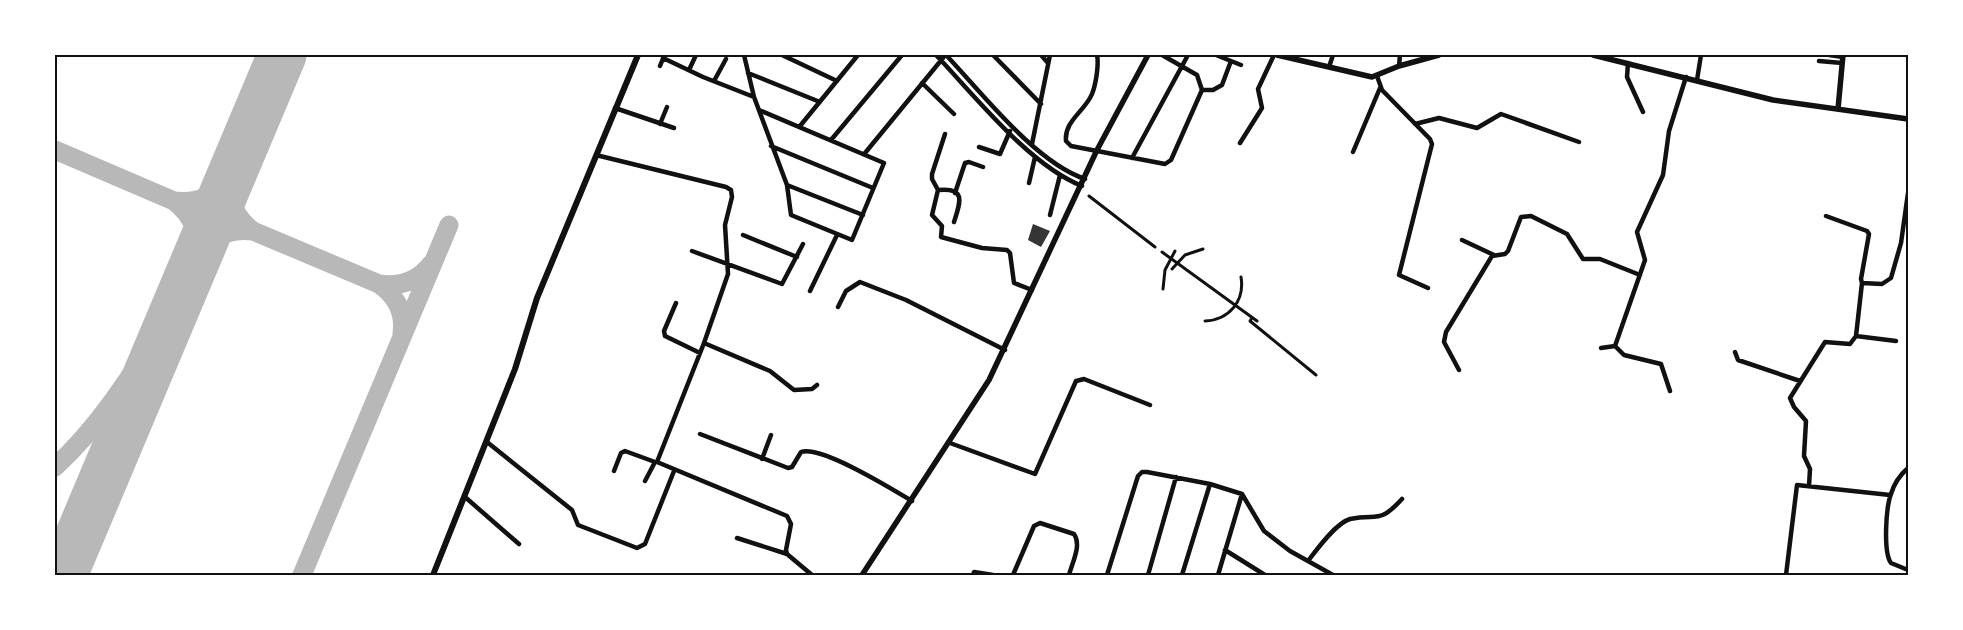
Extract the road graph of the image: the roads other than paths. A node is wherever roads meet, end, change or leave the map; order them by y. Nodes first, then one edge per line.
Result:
1 (696, 55) edge
2 (744, 55) edge
3 (857, 55) edge
4 (902, 55) edge
5 (936, 55) edge
6 (946, 55) edge
7 (993, 55) edge
8 (1041, 55) edge
9 (1050, 55) edge
10 (1097, 55) edge
11 (1148, 55) edge
12 (1162, 55) edge
13 (1188, 55) edge
14 (1216, 55) edge
15 (1275, 55) edge
16 (1333, 55) edge
17 (1400, 55) edge
18 (1439, 55) edge
19 (1594, 55) edge
20 (1701, 55) edge
21 (1829, 55) edge
22 (637, 56) edge
23 (664, 56) edge
24 (786, 56) edge
25 (1843, 58) edge
26 (726, 59) dead end
27 (941, 60) junction
28 (1231, 61) junction
29 (1819, 61) dead end
30 (1048, 63) junction
31 (1241, 64) dead end
32 (1628, 64) junction
33 (660, 66) dead end
34 (1182, 66) junction
35 (1399, 66) junction
36 (1329, 67) junction
37 (689, 70) junction
38 (748, 73) junction
39 (1377, 76) junction
40 (1686, 77) junction
41 (1697, 80) junction
42 (714, 81) junction
43 (837, 81) junction
44 (922, 83) junction
45 (1380, 88) junction
46 (1202, 90) junction
47 (754, 97) junction
48 (820, 102) junction
49 (1041, 104) junction
50 (667, 107) dead end
51 (615, 108) junction
52 (1838, 109) junction
53 (759, 110) junction
54 (1643, 112) dead end
55 (954, 114) dead end
56 (1908, 119) edge
57 (660, 124) junction
58 (1414, 124) junction
59 (1012, 125) junction
60 (800, 126) junction
61 (674, 128) dead end
62 (1010, 132) junction
63 (946, 134) dead end
64 (831, 140) junction
65 (1240, 142) dead end
66 (1579, 142) dead end
67 (1032, 144) junction
68 (772, 146) junction
69 (979, 147) dead end
70 (1028, 150) junction
71 (1097, 150) junction
72 (1037, 152) junction
73 (1353, 152) dead end
74 (865, 153) junction
75 (596, 156) junction
76 (1035, 158) junction
77 (1132, 158) junction
78 (983, 167) dead end
79 (1062, 169) junction
80 (1060, 176) junction
81 (1085, 180) junction
82 (1029, 183) dead end
83 (787, 185) junction
84 (1082, 186) junction
85 (873, 188) junction
86 (938, 190) junction
87 (955, 193) junction
88 (1908, 193) edge
89 (1088, 196) dead end
90 (863, 215) junction
91 (1050, 215) dead end
92 (1826, 216) dead end
93 (954, 222) dead end
94 (743, 235) dead end
95 (837, 235) junction
96 (1462, 240) dead end
97 (803, 244) dead end
98 (1155, 247) dead end
99 (1203, 249) dead end
100 (692, 251) dead end
101 (1175, 251) dead end
102 (1162, 252) dead end
103 (1494, 254) junction
104 (797, 256) junction
105 (1170, 258) junction
106 (1177, 262) junction
107 (727, 265) junction
108 (1172, 269) dead end
109 (1640, 275) junction
110 (1241, 277) dead end
111 (1862, 282) junction
112 (1428, 288) dead end
113 (1163, 289) dead end
114 (1032, 290) junction
115 (810, 291) dead end
116 (676, 303) dead end
117 (1236, 306) junction
118 (838, 307) dead end
119 (1252, 318) junction
120 (1205, 321) dead end
121 (1257, 321) dead end
122 (1856, 336) junction
123 (1896, 341) dead end
124 (704, 343) junction
125 (1615, 346) junction
126 (1601, 348) dead end
127 (1005, 350) junction
128 (1736, 352) dead end
129 (700, 353) junction
130 (1460, 370) dead end
131 (1316, 375) dead end
132 (1800, 381) junction
133 (817, 385) dead end
134 (1670, 391) dead end
135 (1150, 405) dead end
136 (700, 434) dead end
137 (771, 434) dead end
138 (487, 442) junction
139 (950, 443) junction
140 (762, 459) junction
141 (656, 462) junction
142 (1908, 468) edge
143 (674, 470) junction
144 (614, 471) dead end
145 (1176, 477) junction
146 (645, 482) dead end
147 (1210, 484) junction
148 (1809, 486) junction
149 (1242, 494) junction
150 (1890, 494) junction
151 (465, 497) junction
152 (1402, 499) dead end
153 (912, 501) junction
154 (737, 538) dead end
155 (519, 544) dead end
156 (1225, 550) junction
157 (787, 554) junction
158 (1308, 561) junction
159 (1908, 570) edge
160 (1323, 573) edge
161 (973, 574) edge
162 (433, 575) edge
163 (812, 575) edge
164 (862, 575) edge
165 (993, 575) edge
166 (1013, 575) edge
167 (1069, 575) edge
168 (1107, 575) edge
169 (1148, 575) edge
170 (1182, 575) edge
171 (1218, 575) edge
172 (1265, 575) edge
173 (1333, 575) edge
174 (1786, 575) edge

1 - 37 street
2 - 38 street
3 - 43 street
4 - 64 street
5 - 27 street
6 - 27 street
6 - 59 street
7 - 49 street
8 - 30 street
9 - 30 street
10 - 71 street
11 - 71 street
12 - 34 street
13 - 34 street
14 - 28 street
15 - 36 street
15 - 65 street
16 - 36 street
17 - 35 street
18 - 35 street
19 - 32 street
20 - 41 street
21 - 25 street
22 - 51 main road
23 - 33 street
23 - 37 street
24 - 43 street
25 - 29 street
25 - 52 street
26 - 42 street
27 - 44 street
27 - 62 street
28 - 31 street
28 - 46 street
30 - 49 street
32 - 40 street
32 - 54 street
34 - 46 street
34 - 77 street
35 - 39 street
36 - 39 street
37 - 42 street
38 - 47 street
38 - 48 street
39 - 45 street
40 - 41 street
40 - 109 street
41 - 52 street
42 - 47 street
43 - 48 street
44 - 55 street
44 - 74 street
45 - 58 street
45 - 73 street
46 - 77 street
47 - 53 street
48 - 60 street
49 - 67 street
50 - 57 street
51 - 57 street
51 - 75 main road
52 - 56 street
53 - 60 street
53 - 68 street
57 - 61 street
58 - 66 street
58 - 112 street
59 - 62 street
59 - 67 street
60 - 64 street
62 - 69 street
62 - 70 street
63 - 86 street
64 - 74 street
67 - 70 street
67 - 72 street
68 - 83 street
68 - 85 street
70 - 76 street
71 - 77 street
71 - 81 street
72 - 76 street
72 - 79 street
74 - 85 street
75 - 107 street
75 - 138 main road
76 - 80 street
76 - 82 street
78 - 87 street
79 - 80 street
79 - 81 street
80 - 84 street
80 - 91 street
81 - 84 street
83 - 90 street
83 - 95 street
84 - 114 street
85 - 90 street
86 - 87 street
86 - 114 street
87 - 93 street
88 - 111 street
89 - 98 street
90 - 95 street
92 - 111 street
94 - 104 street
95 - 115 street
96 - 103 street
97 - 104 street
99 - 106 street
100 - 107 street
101 - 105 street
102 - 105 street
103 - 109 street
103 - 130 street
104 - 107 street
105 - 106 street
105 - 113 street
106 - 108 street
106 - 117 street
107 - 124 street
109 - 125 street
110 - 117 street
111 - 122 street
114 - 127 street
116 - 129 street
117 - 119 street
117 - 120 street
118 - 127 street
119 - 121 street
119 - 131 street
122 - 123 street
122 - 132 street
124 - 129 street
124 - 133 street
125 - 126 street
125 - 134 street
127 - 139 street
128 - 132 street
129 - 141 street
132 - 148 street
135 - 139 street
136 - 140 street
137 - 140 street
138 - 143 street
138 - 151 main road
139 - 153 street
140 - 153 street
141 - 143 street
141 - 144 street
141 - 146 street
142 - 150 street
143 - 157 street
145 - 147 street
145 - 168 street
145 - 169 street
147 - 149 street
147 - 170 street
148 - 150 street
148 - 174 street
149 - 156 street
149 - 158 street
150 - 159 street
151 - 155 street
151 - 162 main road
152 - 158 street
153 - 164 street
154 - 157 street
156 - 171 street
156 - 172 street
157 - 163 street
158 - 160 street
160 - 173 street
161 - 165 street
166 - 167 street

